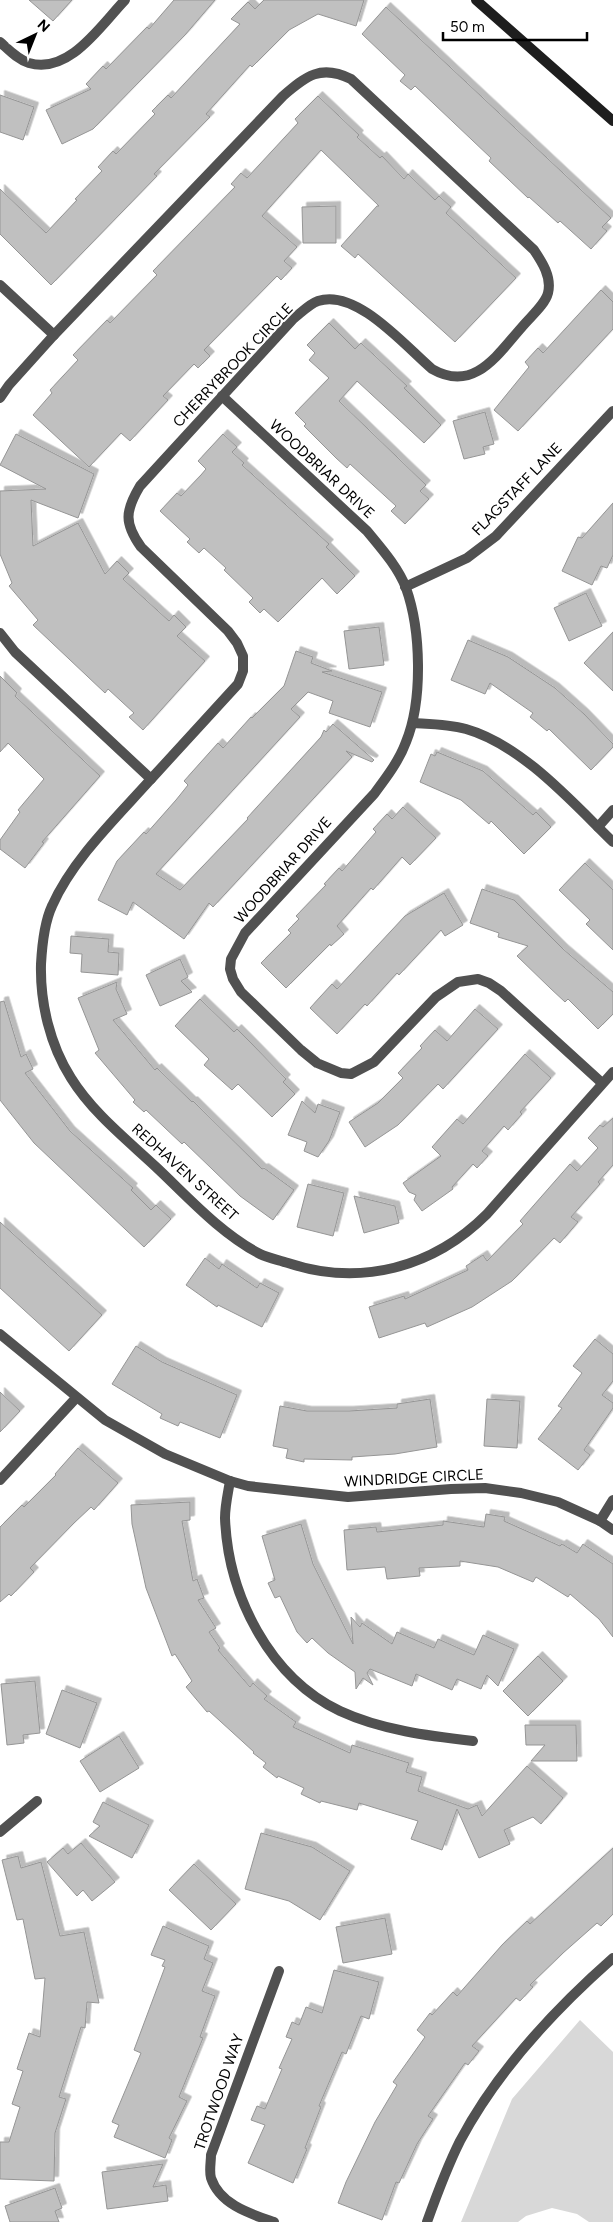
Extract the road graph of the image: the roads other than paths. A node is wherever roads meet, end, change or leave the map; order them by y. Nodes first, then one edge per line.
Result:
1 (125, 0) edge
2 (476, 0) edge
3 (0, 42) edge
4 (613, 121) edge
5 (0, 285) edge
6 (54, 335) junction
7 (222, 396) junction
8 (0, 398) edge
9 (613, 411) edge
10 (405, 587) junction
11 (0, 633) edge
12 (413, 723) junction
13 (150, 779) junction
14 (613, 810) edge
15 (598, 827) junction
16 (613, 842) edge
17 (613, 1072) edge
18 (602, 1083) junction
19 (0, 1334) edge
20 (76, 1398) junction
21 (0, 1480) edge
22 (230, 1481) junction
23 (613, 1500) edge
24 (600, 1521) junction
25 (613, 1530) edge
26 (473, 1742) dead end
27 (37, 1801) dead end
28 (0, 1832) edge
29 (613, 1958) edge
30 (279, 1971) dead end
31 (274, 2222) edge
32 (426, 2222) edge

1 - 3 street
2 - 4 main road
5 - 6 street
6 - 7 street, CHERRYBROOK CIRCLE
6 - 8 street, CHERRYBROOK CIRCLE
7 - 10 street, WOODBRIAR DRIVE
7 - 13 street, CHERRYBROOK CIRCLE
9 - 10 street, FLAGSTAFF LANE
10 - 12 street, WOODBRIAR DRIVE
11 - 13 street
12 - 15 street
12 - 18 street, WOODBRIAR DRIVE
13 - 18 street, REDHAVEN STREET
14 - 15 street
15 - 16 street
17 - 18 street, REDHAVEN STREET
19 - 20 street, WINDRIDGE CIRCLE
20 - 21 street
20 - 22 street, WINDRIDGE CIRCLE
22 - 24 street, WINDRIDGE CIRCLE
22 - 26 street
23 - 24 street
24 - 25 street, WINDRIDGE CIRCLE
27 - 28 street
29 - 32 street
30 - 31 street, TROTWOOD WAY

